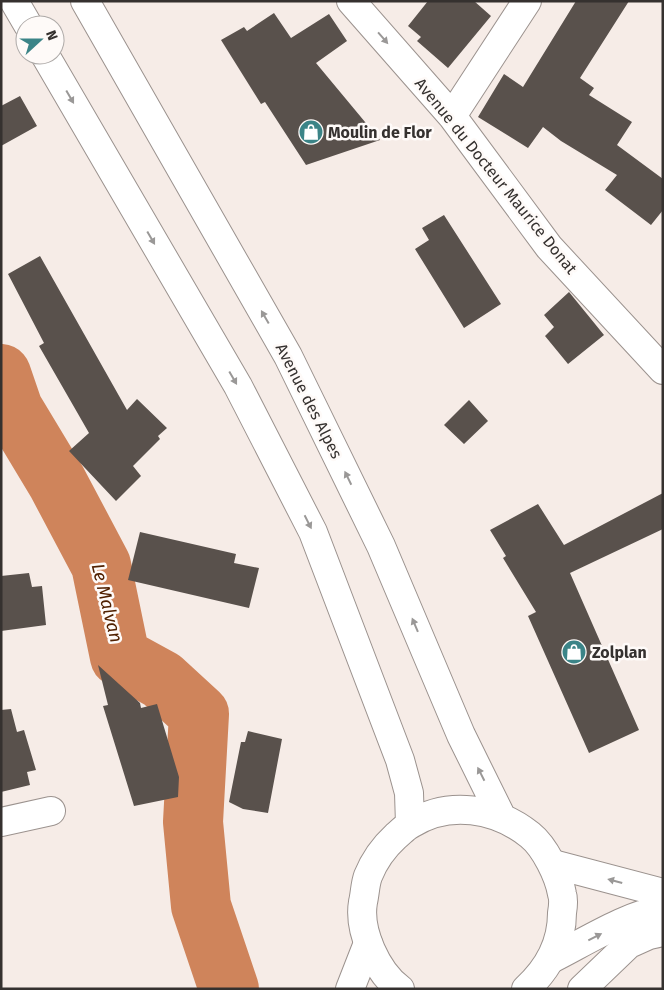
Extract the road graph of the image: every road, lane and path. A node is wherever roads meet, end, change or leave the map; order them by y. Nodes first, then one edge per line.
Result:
1 (14, 1) edge
2 (85, 1) edge
3 (351, 1) edge
4 (527, 1) edge
5 (22, 15) edge
6 (51, 65) edge
7 (452, 116) junction
8 (663, 370) edge
9 (51, 811) dead end
10 (502, 818) junction
11 (1, 822) edge
12 (410, 824) junction
13 (552, 864) junction
14 (663, 893) edge
15 (663, 909) edge
16 (663, 932) edge
17 (368, 943) junction
18 (551, 959) junction
19 (350, 989) edge
20 (400, 989) edge
21 (526, 989) edge
22 (582, 989) edge

1 - 5 main road
10 -> 2 main road, Avenue des Alpes
3 -> 7 main road, Avenue du Docteur Maurice Donat
4 - 7 main road
6 -> 12 main road
7 - 8 main road, Avenue du Docteur Maurice Donat
9 - 11 main road
10 - 12 main road
10 - 13 main road
12 - 17 main road
14 -> 13 main road
13 - 18 main road
18 -> 15 main road
16 - 22 main road
17 - 19 main road
17 - 20 main road
18 - 21 main road

